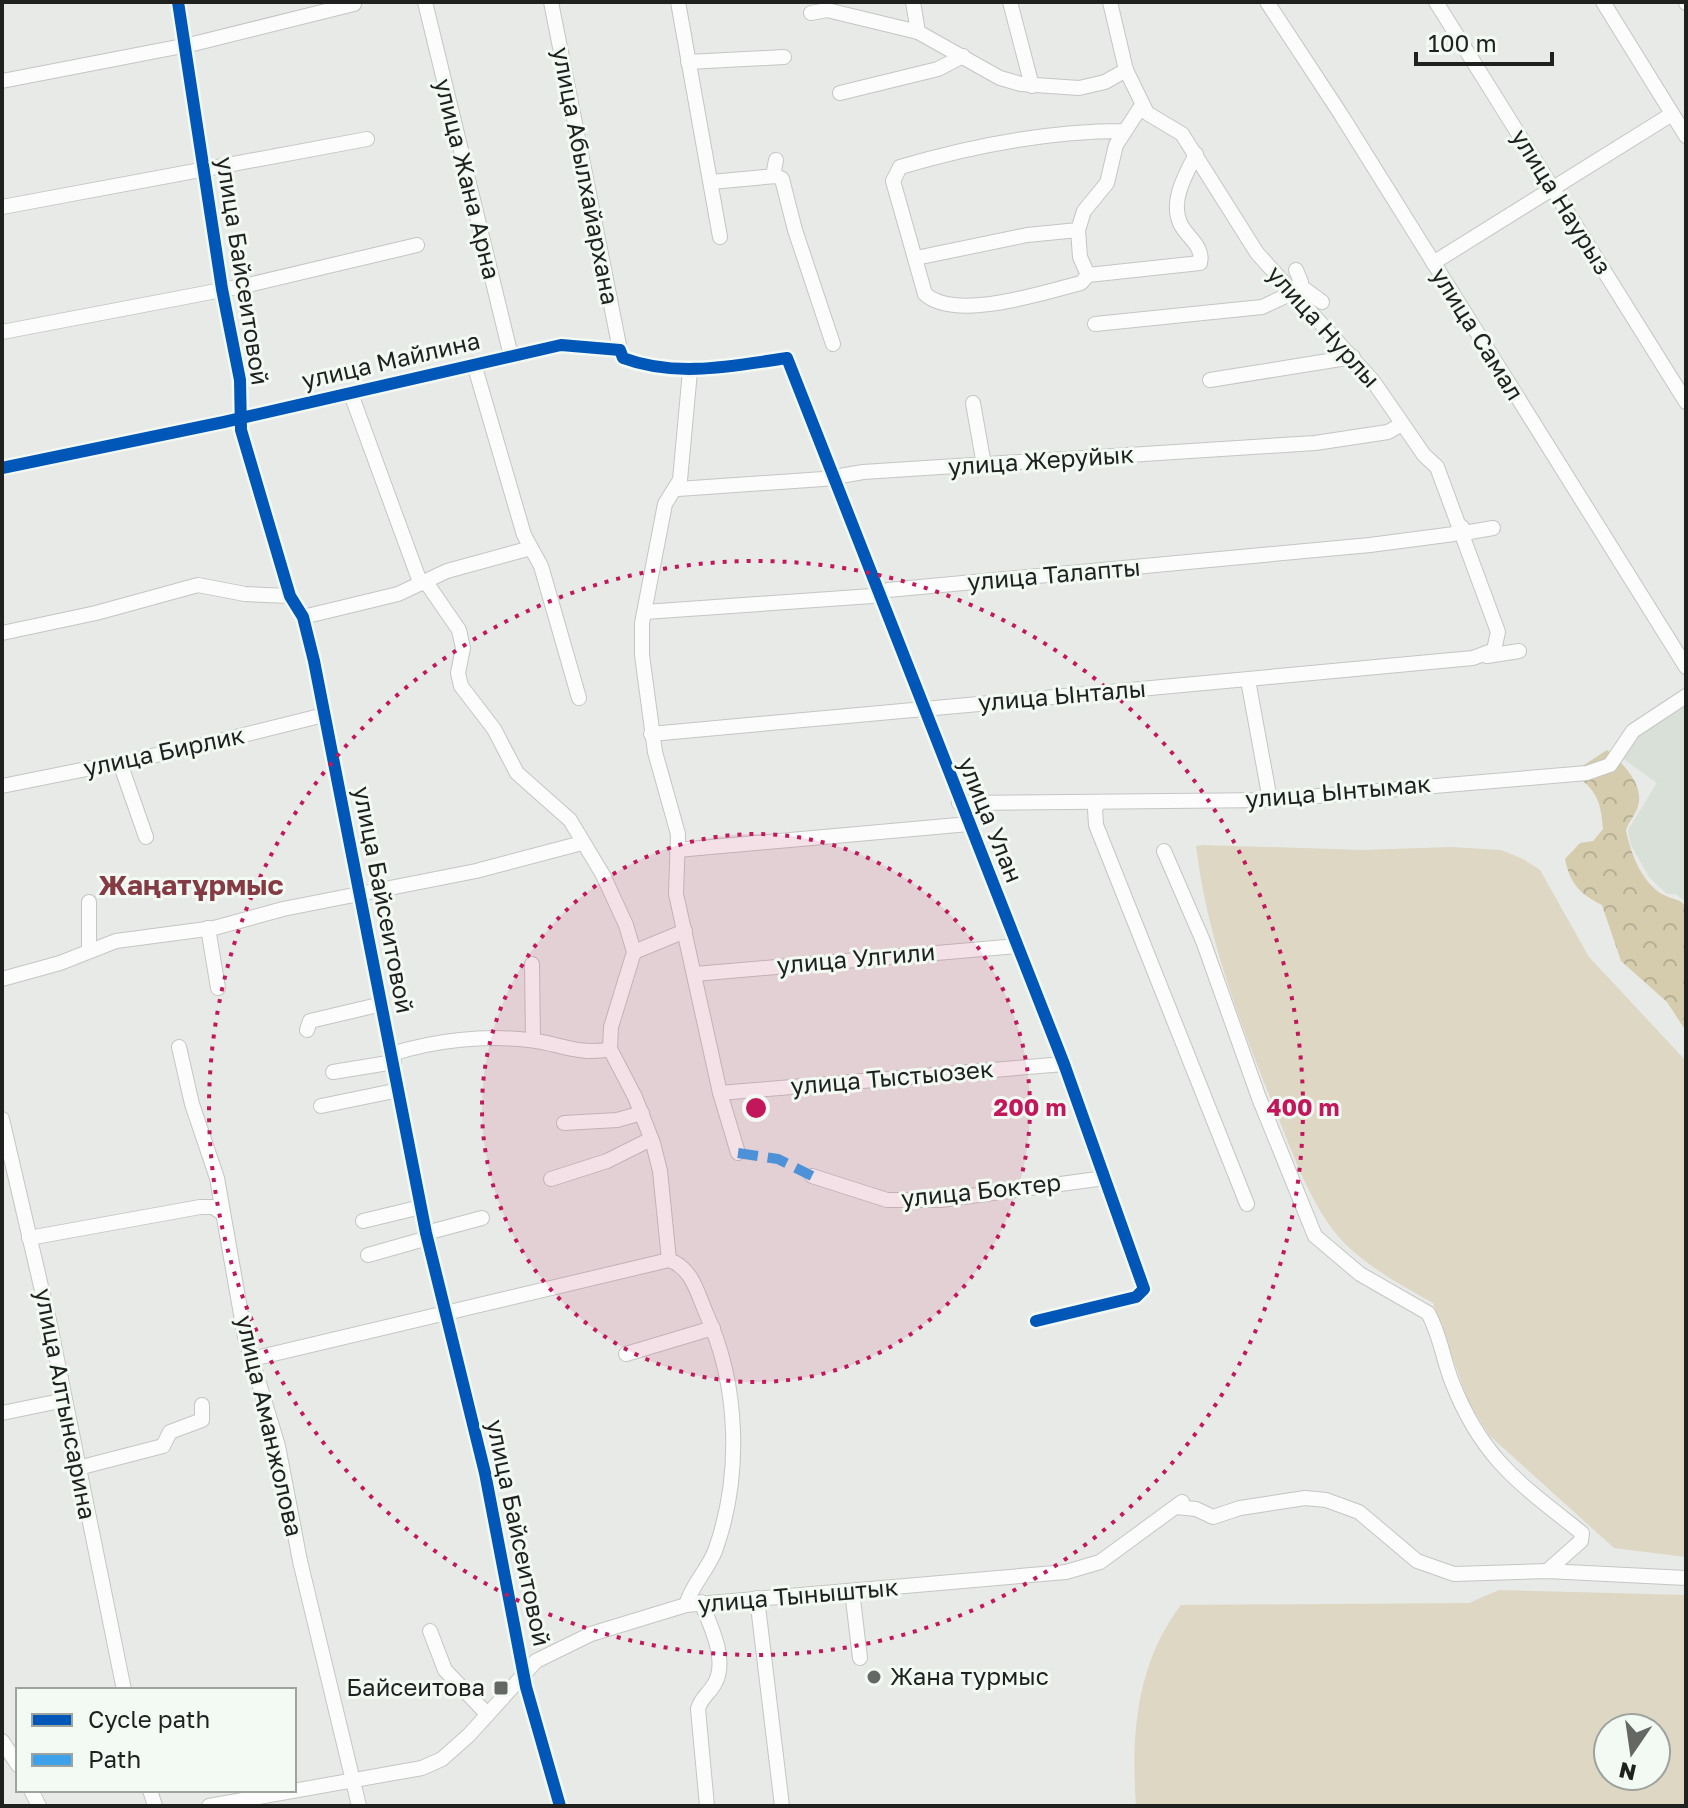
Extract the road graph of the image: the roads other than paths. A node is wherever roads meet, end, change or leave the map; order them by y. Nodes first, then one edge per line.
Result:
1 (178, 2) edge
2 (425, 2) edge
3 (551, 2) edge
4 (678, 2) edge
5 (913, 2) edge
6 (1010, 2) edge
7 (1110, 2) edge
8 (1267, 2) edge
9 (1436, 2) edge
10 (1603, 2) edge
11 (354, 4) edge
12 (811, 13) dead end
13 (918, 32) junction
14 (185, 45) junction
15 (963, 56) junction
16 (784, 57) dead end
17 (688, 62) junction
18 (1126, 70) junction
19 (2, 81) edge
20 (1032, 86) junction
21 (840, 93) dead end
22 (1142, 105) junction
23 (1672, 114) junction
24 (1124, 131) junction
25 (1686, 136) edge
26 (367, 139) dead end
27 (1196, 154) junction
28 (776, 160) dead end
29 (203, 168) junction
30 (773, 176) junction
31 (711, 182) junction
32 (1551, 189) junction
33 (2, 207) edge
34 (1078, 230) junction
35 (720, 237) dead end
36 (417, 245) dead end
37 (916, 258) junction
38 (1433, 263) junction
39 (1296, 270) dead end
40 (1088, 275) junction
41 (222, 289) junction
42 (1293, 291) junction
43 (1322, 302) dead end
44 (1095, 324) dead end
45 (2, 332) edge
46 (833, 344) dead end
47 (620, 350) junction
48 (511, 356) junction
49 (1353, 357) junction
50 (787, 358) joint
51 (474, 364) junction
52 (690, 371) junction
53 (1210, 380) dead end
54 (351, 394) junction
55 (1686, 402) edge
56 (973, 403) dead end
57 (241, 418) junction
58 (1402, 424) junction
59 (984, 465) junction
60 (2, 468) edge
61 (832, 476) junction
62 (678, 489) junction
63 (1493, 528) dead end
64 (1463, 530) junction
65 (531, 548) junction
66 (420, 582) junction
67 (878, 592) junction
68 (290, 596) junction
69 (645, 612) junction
70 (303, 617) junction
71 (2, 633) edge
72 (1519, 651) dead end
73 (1478, 657) junction
74 (1686, 667) edge
75 (1248, 680) junction
76 (1686, 696) edge
77 (579, 698) dead end
78 (923, 709) junction
79 (324, 715) junction
80 (651, 734) junction
81 (120, 763) junction
82 (2, 786) edge
83 (1270, 800) junction
84 (1099, 802) junction
85 (959, 803) junction
86 (969, 824) junction
87 (146, 837) dead end
88 (582, 843) junction
89 (677, 850) junction
90 (1164, 851) dead end
91 (361, 894) junction
92 (89, 902) dead end
93 (208, 928) junction
94 (685, 931) junction
95 (1017, 946) junction
96 (89, 951) junction
97 (634, 952) junction
98 (532, 964) dead end
99 (695, 974) junction
100 (2, 979) edge
101 (218, 988) dead end
102 (382, 1004) junction
103 (307, 1030) dead end
104 (533, 1040) junction
105 (179, 1047) dead end
106 (610, 1049) junction
107 (393, 1058) junction
108 (1064, 1064) junction
109 (333, 1072) dead end
110 (399, 1090) junction
111 (720, 1093) junction
112 (321, 1106) dead end
113 (642, 1113) junction
114 (2, 1119) edge
115 (564, 1123) dead end
116 (651, 1139) junction
117 (738, 1153) dead end
118 (812, 1176) dead end
119 (1105, 1178) junction
120 (551, 1179) dead end
121 (1247, 1204) dead end
122 (421, 1207) junction
123 (222, 1213) junction
124 (482, 1218) dead end
125 (363, 1221) dead end
126 (427, 1236) junction
127 (29, 1238) junction
128 (368, 1255) dead end
129 (669, 1260) junction
130 (448, 1314) junction
131 (1036, 1321) dead end
132 (713, 1328) junction
133 (626, 1354) dead end
134 (252, 1359) junction
135 (65, 1400) junction
136 (202, 1405) dead end
137 (2, 1413) edge
138 (78, 1468) junction
139 (1547, 1571) junction
140 (1686, 1578) edge
141 (852, 1591) junction
142 (757, 1598) junction
143 (694, 1603) junction
144 (430, 1631) dead end
145 (860, 1658) dead end
146 (524, 1671) junction
147 (124, 1688) edge
148 (487, 1714) junction
149 (2, 1741) edge
150 (16, 1762) edge
151 (354, 1781) junction
152 (296, 1791) edge
153 (290, 1792) edge
154 (209, 1806) edge
155 (359, 1806) edge
156 (560, 1806) edge
157 (707, 1806) edge
158 (782, 1806) edge

1 - 14 street, улица Байсеитовой
2 - 48 street, улица Жана Арна
3 - 47 street, улица Абылхайархана
4 - 17 street
5 - 13 street
6 - 20 street
7 - 18 street, улица Нурлы
8 - 38 street, улица Самал
9 - 32 street, улица Наурыз
10 - 23 street
11 - 14 street
12 - 13 street
13 - 15 street
14 - 19 street
14 - 29 street, улица Байсеитовой
15 - 20 street
15 - 21 street
16 - 17 street
17 - 31 street
18 - 20 street
18 - 22 street, улица Нурлы
22 - 24 street
22 - 27 street, улица Нурлы
23 - 25 street
23 - 32 street
24 - 34 street
24 - 37 street
26 - 29 street
27 - 40 street
27 - 42 street, улица Нурлы
28 - 30 street
29 - 33 street
29 - 41 street, улица Байсеитовой
30 - 31 street
30 - 46 street
31 - 35 street
32 - 38 street
32 - 55 street, улица Наурыз
34 - 37 street
34 - 40 street
36 - 41 street
37 - 40 street
38 - 74 street, улица Самал
39 - 42 street
41 - 45 street
41 - 57 street, улица Байсеитовой
42 - 43 street
42 - 44 street
42 - 49 street, улица Нурлы
47 - 48 street, улица Майлина
47 - 52 street, улица Майлина
48 - 51 street, улица Майлина
49 - 53 street
49 - 58 street, улица Нурлы
50 - 52 street, улица Майлина
50 - 61 street, улица Улан
51 - 54 street, улица Майлина
51 - 65 street
52 - 62 street
54 - 57 street, улица Майлина
54 - 66 street, улица Майлина
56 - 59 street
57 - 60 street, улица Майлина
57 - 68 street, улица Байсеитовой
58 - 59 street, улица Жеруйык
58 - 64 street, улица Нурлы
59 - 61 street, улица Жеруйык
61 - 62 street, улица Жеруйык
61 - 67 street, улица Улан
62 - 69 street
63 - 64 street, улица Талапты
64 - 67 street, улица Талапты
64 - 73 street, улица Нурлы
65 - 66 street
65 - 77 street
66 - 70 street
66 - 88 street, улица Майлина
67 - 69 street, улица Талапты
67 - 78 street, улица Улан
68 - 70 street, улица Байсеитовой
68 - 71 street
69 - 80 street
70 - 79 street, улица Байсеитовой
72 - 73 street, улица Ынталы
73 - 75 street, улица Ынталы
75 - 78 street, улица Ынталы
75 - 83 street
76 - 83 street, улица Ынтымак
78 - 80 street, улица Ынталы
78 - 85 street, улица Улан
79 - 81 street, улица Бирлик
79 - 91 street, улица Байсеитовой
80 - 89 street
81 - 82 street, улица Бирлик
81 - 87 street
83 - 84 street, улица Ынтымак
84 - 85 street, улица Ынтымак
84 - 121 street
85 - 86 street, улица Улан
86 - 89 street
86 - 95 street, улица Улан
88 - 91 street
88 - 97 street, улица Майлина
89 - 94 street
90 - 139 street
91 - 93 street
91 - 102 street, улица Байсеитовой
92 - 96 street
93 - 96 street
93 - 101 street
94 - 97 street
94 - 99 street
95 - 99 street, улица Улгили
95 - 108 street, улица Улан
96 - 100 street
97 - 106 street
98 - 104 street
99 - 111 street
102 - 103 street
102 - 107 street, улица Байсеитовой
104 - 106 street
104 - 107 street
105 - 123 street, улица Аманжолова
106 - 113 street
107 - 109 street
107 - 110 street, улица Байсеитовой
108 - 111 street, улица Тыстыозек
108 - 119 street, улица Улан
110 - 112 street
110 - 122 street, улица Байсеитовой
111 - 117 street
113 - 115 street
113 - 116 street
114 - 127 street, улица Алтынсарина
116 - 120 street
116 - 129 street
118 - 119 street, улица Боктер
119 - 131 street, улица Улан
122 - 125 street
122 - 126 street, улица Байсеитовой
123 - 127 street
123 - 134 street, улица Аманжолова
124 - 126 street
126 - 128 street
126 - 130 street, улица Байсеитовой
127 - 135 street, улица Алтынсарина
129 - 130 street
129 - 132 street
130 - 134 street
130 - 146 street, улица Байсеитовой
132 - 133 street
132 - 143 street
134 - 151 street, улица Аманжолова
135 - 137 street
135 - 138 street, улица Алтынсарина
136 - 138 street
138 - 147 street, улица Алтынсарина
139 - 140 street
139 - 141 street, улица Тыныштык
141 - 142 street, улица Тыныштык
141 - 145 street
142 - 143 street, улица Тыныштык
142 - 158 street
143 - 146 street, улица Тыныштык
143 - 157 street
144 - 148 street
146 - 148 street, улица Тыныштык
146 - 156 street, улица Байсеитовой
148 - 151 street, улица Тыныштык
149 - 150 street
151 - 152 street, улица Тыныштык
151 - 155 street, улица Аманжолова
153 - 154 street, улица Тыныштык

